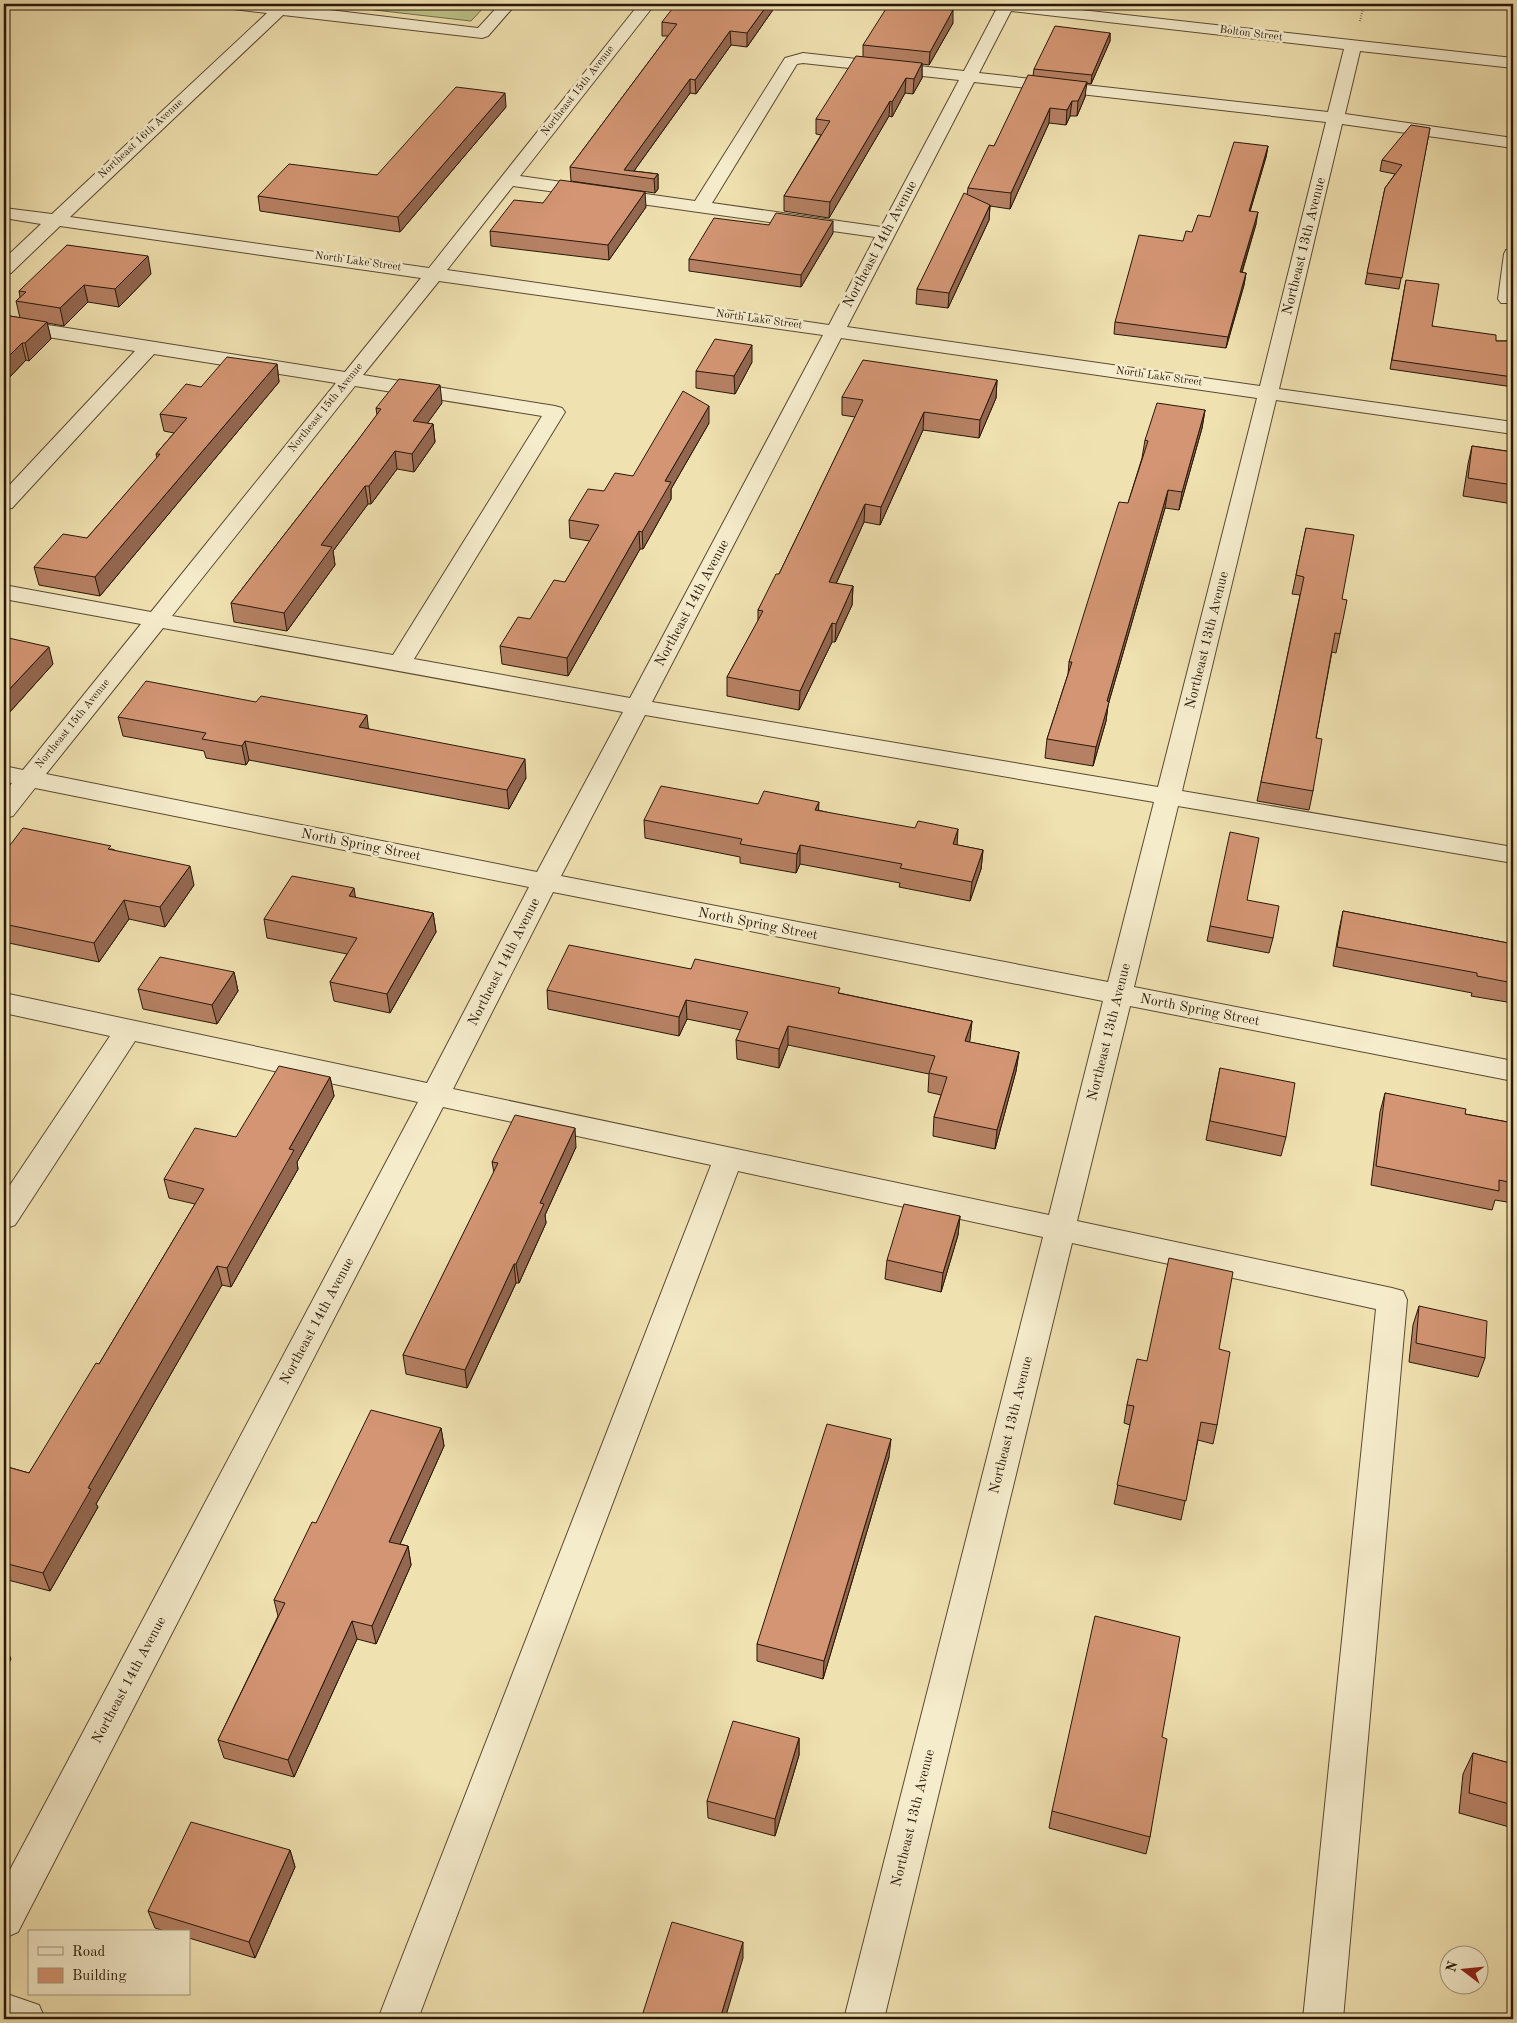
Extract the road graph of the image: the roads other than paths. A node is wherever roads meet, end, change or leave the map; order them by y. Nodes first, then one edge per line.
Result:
1 (233, 4) edge
2 (508, 4) edge
3 (647, 4) edge
4 (997, 5) edge
5 (280, 9) junction
6 (1354, 45) junction
7 (1513, 63) edge
8 (968, 77) junction
9 (1336, 118) junction
10 (1513, 143) edge
11 (508, 180) junction
12 (701, 206) junction
13 (4, 213) edge
14 (56, 220) junction
15 (886, 233) junction
16 (1513, 254) edge
17 (4, 269) edge
18 (435, 273) junction
19 (1508, 298) dead end
20 (4, 324) edge
21 (834, 331) junction
22 (149, 347) junction
23 (350, 378) junction
24 (1268, 392) junction
25 (1513, 428) edge
26 (4, 503) edge
27 (4, 592) edge
28 (156, 619) junction
29 (400, 663) junction
30 (638, 706) junction
31 (16, 776) edge
32 (1169, 796) junction
33 (4, 810) edge
34 (1513, 855) edge
35 (545, 882) junction
36 (1119, 994) junction
37 (4, 1003) edge
38 (129, 1029) junction
39 (1513, 1071) edge
40 (435, 1096) junction
41 (730, 1157) junction
42 (4, 1217) edge
43 (1059, 1229) junction
44 (4, 1919) edge
45 (4, 2013) edge
46 (25, 2019) edge
47 (398, 2019) edge
48 (864, 2019) edge
49 (1323, 2019) edge

1 - 5 street
2 - 5 street
3 - 11 street, Northeast 15th Avenue
4 - 6 street, Bolton Street
4 - 8 street, Northeast 14th Avenue
5 - 14 street, Northeast 16th Avenue
6 - 7 street, Bolton Street
6 - 9 street, Northeast 13th Avenue
8 - 9 street
8 - 12 street
8 - 15 street, Northeast 14th Avenue
9 - 10 street
9 - 24 street, Northeast 13th Avenue
11 - 12 street
11 - 18 street, Northeast 15th Avenue
12 - 15 street
13 - 14 street, North Lake Street
14 - 17 street, Northeast 16th Avenue
14 - 18 street, North Lake Street
15 - 21 street, Northeast 14th Avenue
16 - 19 street
18 - 21 street, North Lake Street
18 - 23 street, Northeast 15th Avenue
20 - 22 street
21 - 24 street, North Lake Street
21 - 30 street, Northeast 14th Avenue
22 - 23 street
22 - 26 street
23 - 28 street, Northeast 15th Avenue
23 - 29 street
24 - 25 street, North Lake Street
24 - 32 street, Northeast 13th Avenue
27 - 28 street
28 - 29 street
28 - 31 street, Northeast 15th Avenue
29 - 30 street
30 - 32 street
30 - 35 street, Northeast 14th Avenue
31 - 33 street, Northeast 15th Avenue
31 - 35 street, North Spring Street
32 - 34 street
32 - 36 street, Northeast 13th Avenue
35 - 36 street, North Spring Street
35 - 40 street, Northeast 14th Avenue
36 - 39 street, North Spring Street
36 - 43 street, Northeast 13th Avenue
37 - 38 street
38 - 40 street
38 - 42 street
40 - 41 street
40 - 44 street, Northeast 14th Avenue
41 - 43 street
41 - 47 street
43 - 48 street, Northeast 13th Avenue
43 - 49 street
45 - 46 street

